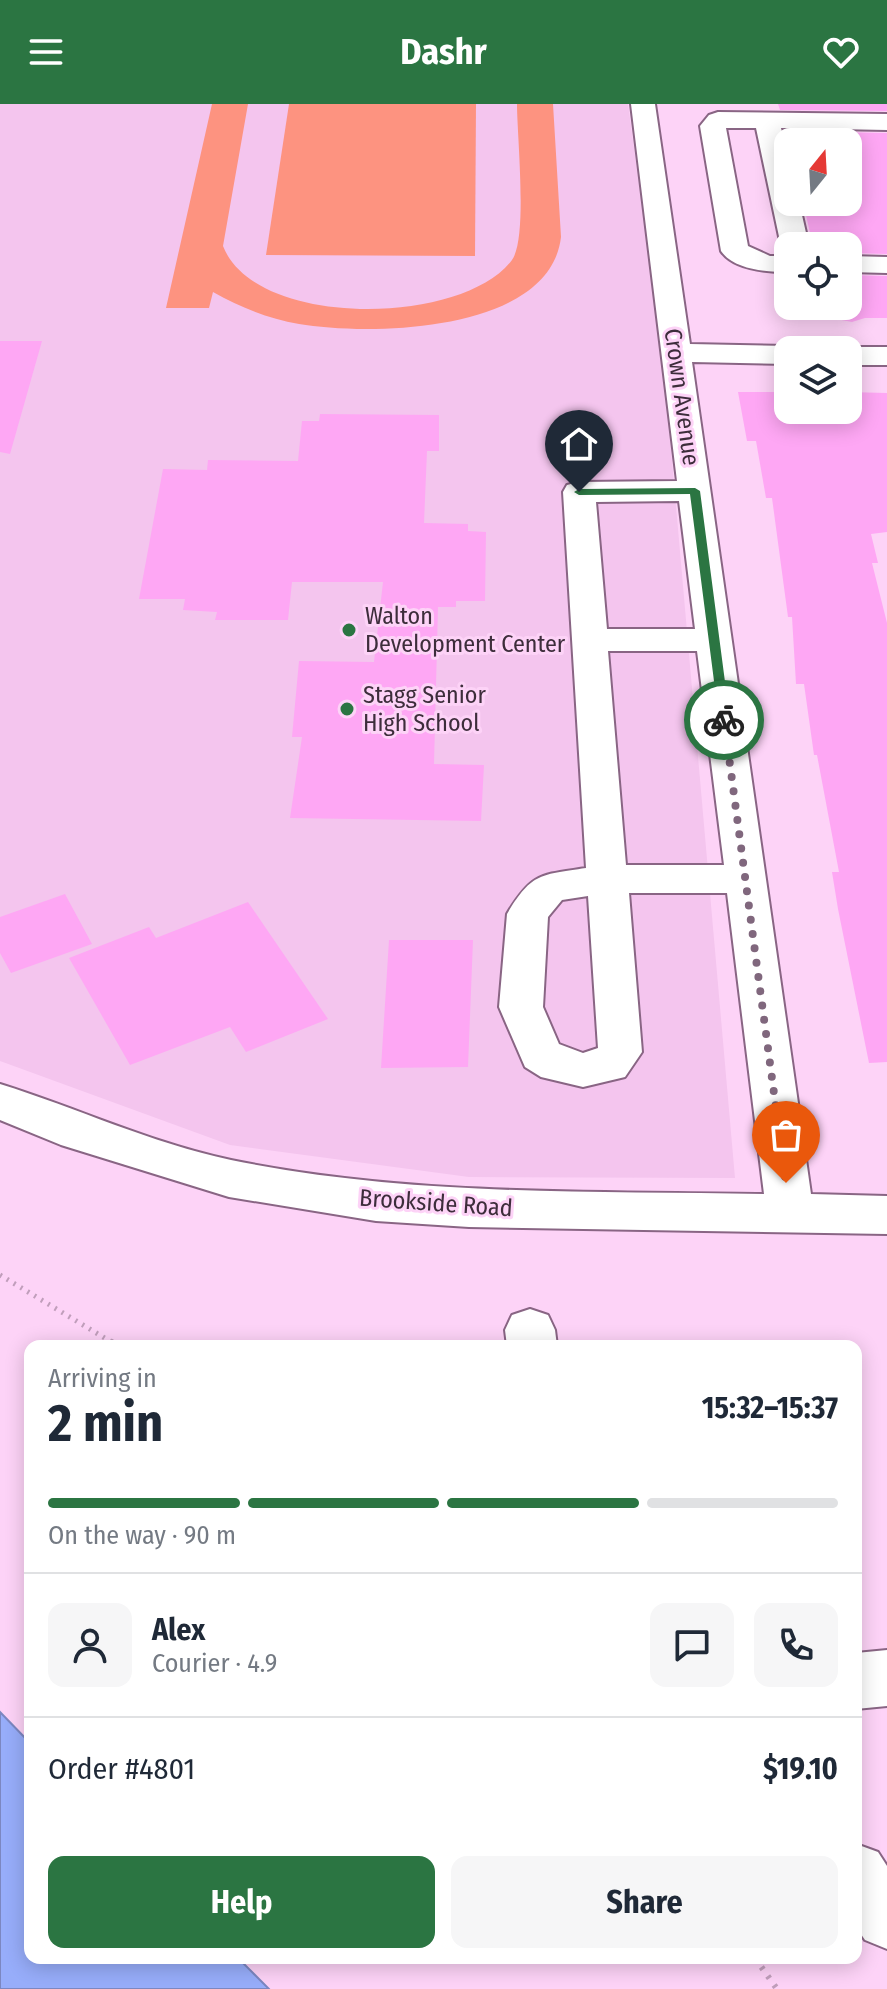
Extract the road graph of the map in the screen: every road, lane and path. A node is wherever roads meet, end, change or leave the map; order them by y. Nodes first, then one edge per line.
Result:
1 (643, 104) edge
2 (767, 121) junction
3 (887, 122) edge
4 (792, 232) edge
5 (774, 264) edge
6 (862, 264) edge
7 (887, 265) edge
8 (675, 353) junction
9 (774, 355) edge
10 (862, 356) edge
11 (887, 356) edge
12 (695, 491) junction
13 (590, 640) junction
14 (714, 640) junction
15 (745, 879) junction
16 (0, 1101) edge
17 (790, 1214) junction
18 (887, 1215) edge
19 (0, 1275) edge
20 (108, 1340) edge
21 (887, 1678) edge
22 (862, 1680) edge
23 (862, 1883) edge
24 (887, 1918) edge
25 (759, 1964) edge
26 (777, 1989) edge

1 - 8 street, Crown Avenue
2 - 3 street
2 - 4 street
2 - 5 street
6 - 7 street
8 - 9 street
8 - 12 street, Crown Avenue
10 - 11 street
12 - 13 street
12 - 14 street, Crown Avenue
13 - 14 street
13 - 15 street
14 - 15 street, Crown Avenue
15 - 17 street, Crown Avenue
16 - 17 street, Brookside Road
17 - 18 street, Brookside Road
19 - 20 path
21 - 22 street
23 - 24 street
25 - 26 path

